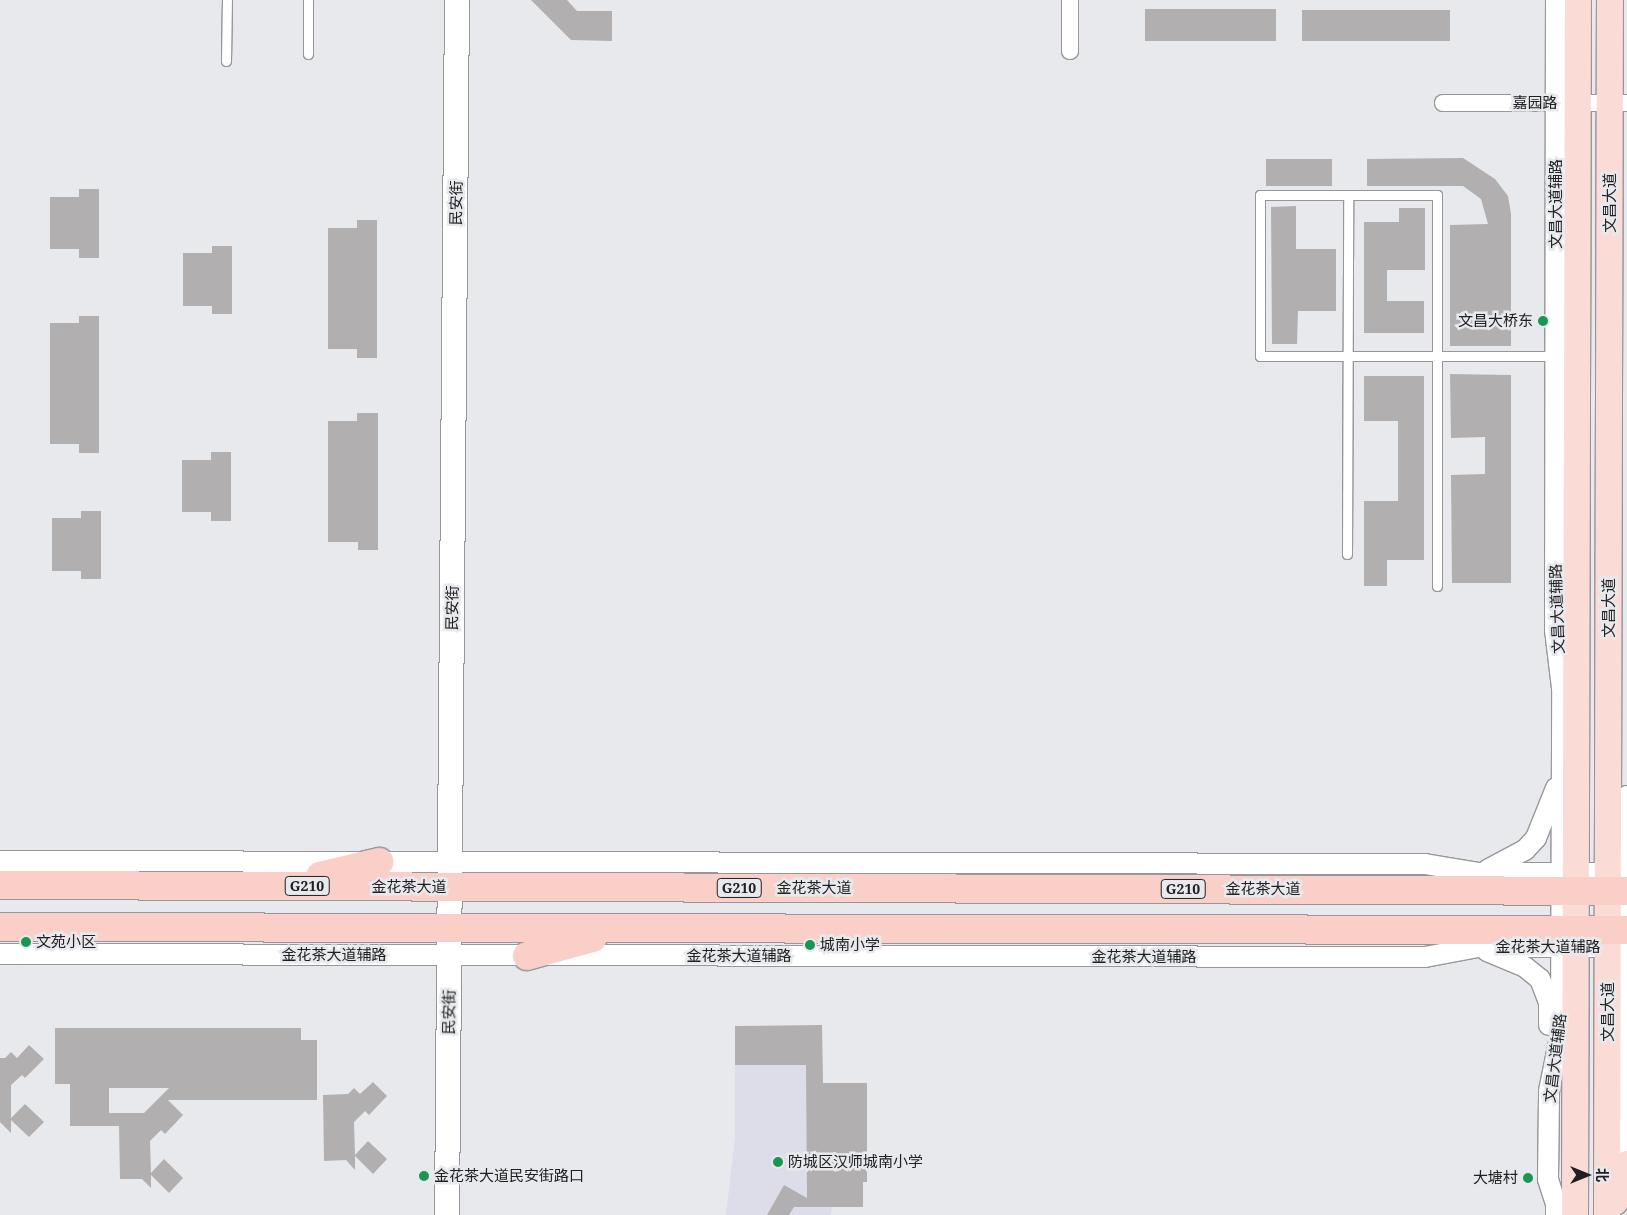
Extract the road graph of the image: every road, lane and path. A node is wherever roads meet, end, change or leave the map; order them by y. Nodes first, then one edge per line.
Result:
1 (227, 0) edge
2 (308, 0) edge
3 (457, 0) edge
4 (1070, 0) edge
5 (1556, 0) edge
6 (1578, 0) edge
7 (1610, 0) edge
8 (1070, 52) dead end
9 (308, 54) dead end
10 (226, 61) dead end
11 (1443, 102) dead end
12 (1567, 103) junction
13 (1618, 103) edge
14 (1348, 195) junction
15 (1348, 356) junction
16 (1437, 356) junction
17 (1556, 356) junction
18 (1566, 424) junction
19 (1618, 424) edge
20 (1348, 554) dead end
21 (1437, 586) dead end
22 (1577, 630) junction
23 (1627, 676) edge
24 (1562, 688) junction
25 (1608, 720) junction
26 (1562, 772) junction
27 (1627, 779) edge
28 (1627, 796) edge
29 (0, 861) edge
30 (379, 862) junction
31 (1479, 873) junction
32 (449, 874) junction
33 (1569, 882) junction
34 (1619, 882) edge
35 (0, 886) edge
36 (276, 886) junction
37 (1435, 890) junction
38 (0, 927) edge
39 (449, 928) junction
40 (631, 928) junction
41 (1435, 930) junction
42 (1569, 939) junction
43 (1619, 939) edge
44 (1478, 947) junction
45 (0, 954) edge
46 (449, 955) junction
47 (527, 956) junction
48 (1576, 974) junction
49 (1561, 1032) junction
50 (1549, 1091) junction
51 (1627, 1151) edge
52 (1627, 1164) edge
53 (1562, 1212) edge
54 (447, 1215) edge
55 (1607, 1215) edge
56 (1612, 1215) edge

1 - 10 lane
2 - 9 lane
3 - 32 main road, 民安街
4 - 8 street
5 - 12 street, 文昌大道辅路
6 - 12 main road
7 - 13 main road, 文昌大道
11 - 12 street, 嘉园路
12 - 13 street, 嘉园路
12 - 17 street, 文昌大道辅路
12 - 18 main road
13 - 19 main road, 文昌大道
14 - 15 lane
14 - 15 lane
14 - 16 lane
15 - 16 lane
15 - 20 lane
16 - 17 lane
16 - 21 lane
17 - 18 street, 文昌大道辅路
18 - 22 main road
18 - 24 street, 文昌大道辅路
19 - 25 main road, 文昌大道
22 - 24 main road
22 - 33 main road
23 - 25 main road
24 - 26 street, 文昌大道辅路
25 - 27 main road
25 - 34 main road, 文昌大道
26 - 31 street
26 - 33 street, 文昌大道辅路
28 - 34 street
29 - 30 street
30 - 32 street
30 - 36 highway
31 - 32 street
31 - 33 street
31 - 37 highway
32 - 36 highway, 金花茶大道 / G210
32 - 37 highway, 金花茶大道 / G210
32 - 39 main road, 民安街
33 - 34 highway, 金花茶大道 / G210
33 - 37 highway, 金花茶大道 / G210
33 - 42 main road
34 - 43 main road, 文昌大道
35 - 36 highway, 金花茶大道 / G210
38 - 39 highway
39 - 40 highway
39 - 46 main road, 民安街
40 - 41 highway
40 - 47 highway
41 - 42 highway
41 - 44 highway
42 - 43 highway
42 - 44 street, 金花茶大道辅路
42 - 48 main road
42 - 49 street, 文昌大道辅路
43 - 51 street
43 - 55 main road, 文昌大道
44 - 47 street, 金花茶大道辅路
44 - 50 street
45 - 46 street, 金花茶大道辅路
46 - 47 street, 金花茶大道辅路
46 - 54 main road, 民安街
48 - 49 main road
48 - 53 main road
49 - 50 street, 文昌大道辅路
50 - 53 street, 文昌大道辅路
52 - 56 main road

